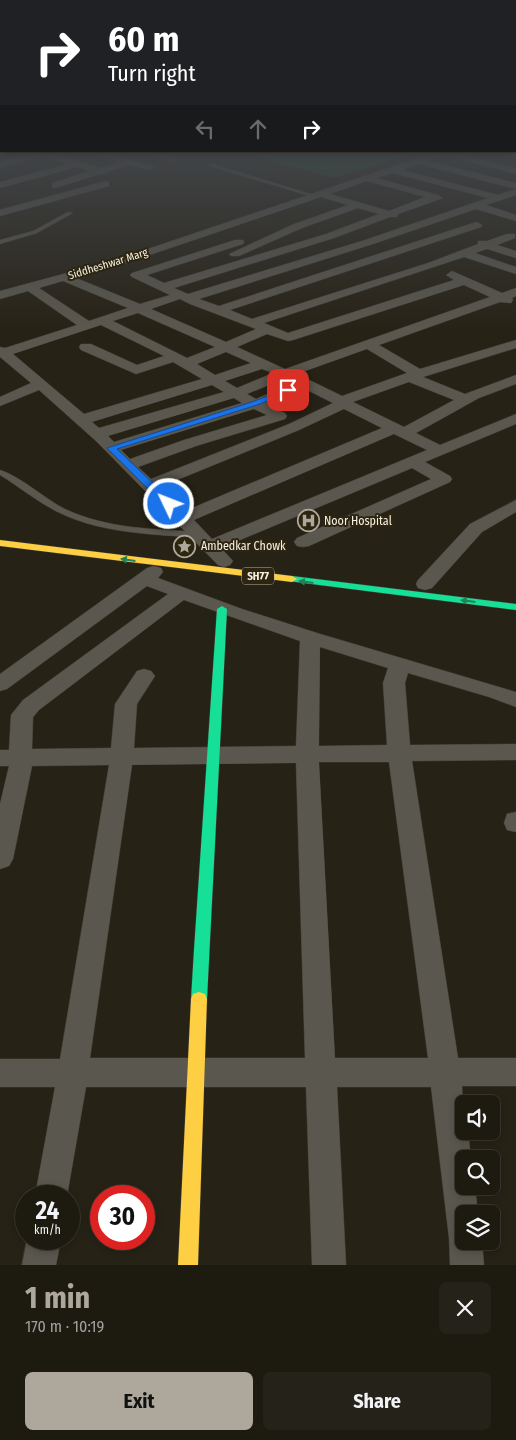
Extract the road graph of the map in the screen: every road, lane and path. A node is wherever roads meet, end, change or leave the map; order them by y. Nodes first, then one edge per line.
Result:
1 (268, 212) edge
2 (338, 212) edge
3 (383, 212) edge
4 (398, 212) edge
5 (460, 212) edge
6 (497, 212) edge
7 (70, 213) dead end
8 (390, 214) junction
9 (260, 215) junction
10 (449, 216) junction
11 (514, 216) edge
12 (423, 224) junction
13 (298, 226) junction
14 (485, 228) junction
15 (453, 234) junction
16 (330, 236) junction
17 (513, 237) edge
18 (0, 242) edge
19 (360, 245) junction
20 (486, 245) junction
21 (463, 254) junction
22 (516, 255) edge
23 (111, 264) junction
24 (432, 265) junction
25 (516, 271) edge
26 (136, 275) junction
27 (64, 277) junction
28 (464, 280) junction
29 (30, 287) junction
30 (163, 287) junction
31 (516, 292) edge
32 (0, 295) edge
33 (184, 296) junction
34 (501, 298) junction
35 (516, 304) edge
36 (138, 309) junction
37 (219, 310) junction
38 (103, 321) junction
39 (251, 323) junction
40 (88, 326) junction
41 (267, 329) junction
42 (368, 344) junction
43 (516, 344) edge
44 (86, 347) dead end
45 (226, 348) junction
46 (3, 356) edge
47 (180, 360) junction
48 (262, 364) junction
49 (284, 374) junction
50 (414, 375) junction
51 (516, 379) edge
52 (214, 380) junction
53 (41, 384) junction
54 (304, 384) junction
55 (236, 394) junction
56 (466, 400) junction
57 (0, 402) edge
58 (341, 403) junction
59 (254, 404) junction
60 (516, 419) edge
61 (81, 420) junction
62 (399, 431) junction
63 (97, 434) junction
64 (111, 448) junction
65 (440, 451) junction
66 (413, 462) junction
67 (127, 465) junction
68 (0, 472) edge
69 (149, 486) junction
70 (516, 505) edge
71 (183, 518) junction
72 (0, 533) edge
73 (205, 541) junction
74 (303, 542) dead end
75 (0, 543) edge
76 (224, 562) junction
77 (164, 565) junction
78 (145, 579) junction
79 (432, 584) joint
80 (458, 588) dead end
81 (182, 593) junction
82 (516, 596) edge
83 (516, 607) edge
84 (222, 609) junction
85 (310, 638) junction
86 (400, 664) junction
87 (144, 676) dead end
88 (0, 684) edge
89 (516, 700) edge
90 (516, 752) edge
91 (399, 754) junction
92 (308, 755) junction
93 (214, 756) junction
94 (122, 757) junction
95 (10, 758) edge
96 (0, 859) edge
97 (516, 1072) edge
98 (0, 1073) edge
99 (197, 1073) junction
100 (321, 1073) junction
101 (73, 1074) junction
102 (445, 1074) junction
103 (54, 1185) edge
104 (461, 1205) edge
105 (42, 1250) edge
106 (466, 1250) edge
107 (39, 1265) edge
108 (188, 1265) edge
109 (329, 1265) edge
110 (467, 1265) edge

1 - 9 street, Siddheshwar Marg
2 - 13 street
3 - 8 street
4 - 8 street
5 - 10 street
6 - 11 street
7 - 18 lane
8 - 12 street
8 - 16 street
9 - 13 street
9 - 23 street, Siddheshwar Marg
10 - 12 street
10 - 14 street
12 - 15 street
12 - 19 street
13 - 16 street
13 - 26 street
14 - 15 street
14 - 17 street
15 - 20 street
15 - 37 street
16 - 19 street
16 - 30 street
17 - 20 street
19 - 33 street
20 - 21 street
20 - 22 street
21 - 24 street
21 - 25 street
23 - 26 street
23 - 27 street, Siddheshwar Marg
24 - 28 street
24 - 39 street
26 - 30 street
27 - 29 street, Siddheshwar Marg
27 - 36 street
28 - 34 street
28 - 41 street
29 - 32 street, Siddheshwar Marg
29 - 40 street
30 - 33 street
31 - 34 street
33 - 36 street
33 - 37 street
34 - 35 street
34 - 42 street
36 - 38 street
36 - 45 street
37 - 39 street
38 - 40 street
38 - 47 street
39 - 41 street
40 - 46 street
41 - 45 street
42 - 49 street
42 - 50 street
43 - 50 street
44 - 47 street
45 - 47 street
45 - 48 street
46 - 53 street
47 - 52 street
48 - 49 street
48 - 52 street
49 - 54 street
49 - 55 street
50 - 56 street
50 - 58 street
51 - 56 street
52 - 55 street
52 - 61 street
53 - 57 street
53 - 61 street
54 - 58 street
54 - 59 street
55 - 59 street
55 - 63 street
56 - 62 street
58 - 62 street
58 - 69 street
59 - 64 street
59 - 67 street
60 - 65 street
61 - 63 street
62 - 65 street
62 - 71 street
63 - 64 street
64 - 67 street
65 - 66 street
66 - 73 street
66 - 74 street
67 - 69 street
68 - 73 lane
69 - 71 street
70 - 79 street
71 - 73 street
72 - 76 main road, SH77
73 - 76 street
77 -> 75 main road, SH77
76 - 79 main road, SH77
77 - 78 street
83 -> 77 main road, SH77
78 - 81 street
78 - 88 street
80 - 82 main road
81 - 84 street
81 - 95 street
84 - 85 street
84 - 93 main road
85 - 86 street
85 - 92 street
86 - 89 street
86 - 91 street
87 - 94 street
90 - 91 street
91 - 92 street
91 - 102 street
92 - 93 street
92 - 100 street
93 - 94 street
93 - 99 main road
94 - 95 street
94 - 101 street
95 - 96 street
97 - 102 street
98 - 101 street
99 - 100 street
99 - 101 street
99 - 108 main road
100 - 102 street
100 - 109 street
101 - 103 street
102 - 104 street
105 - 107 street
106 - 110 street

